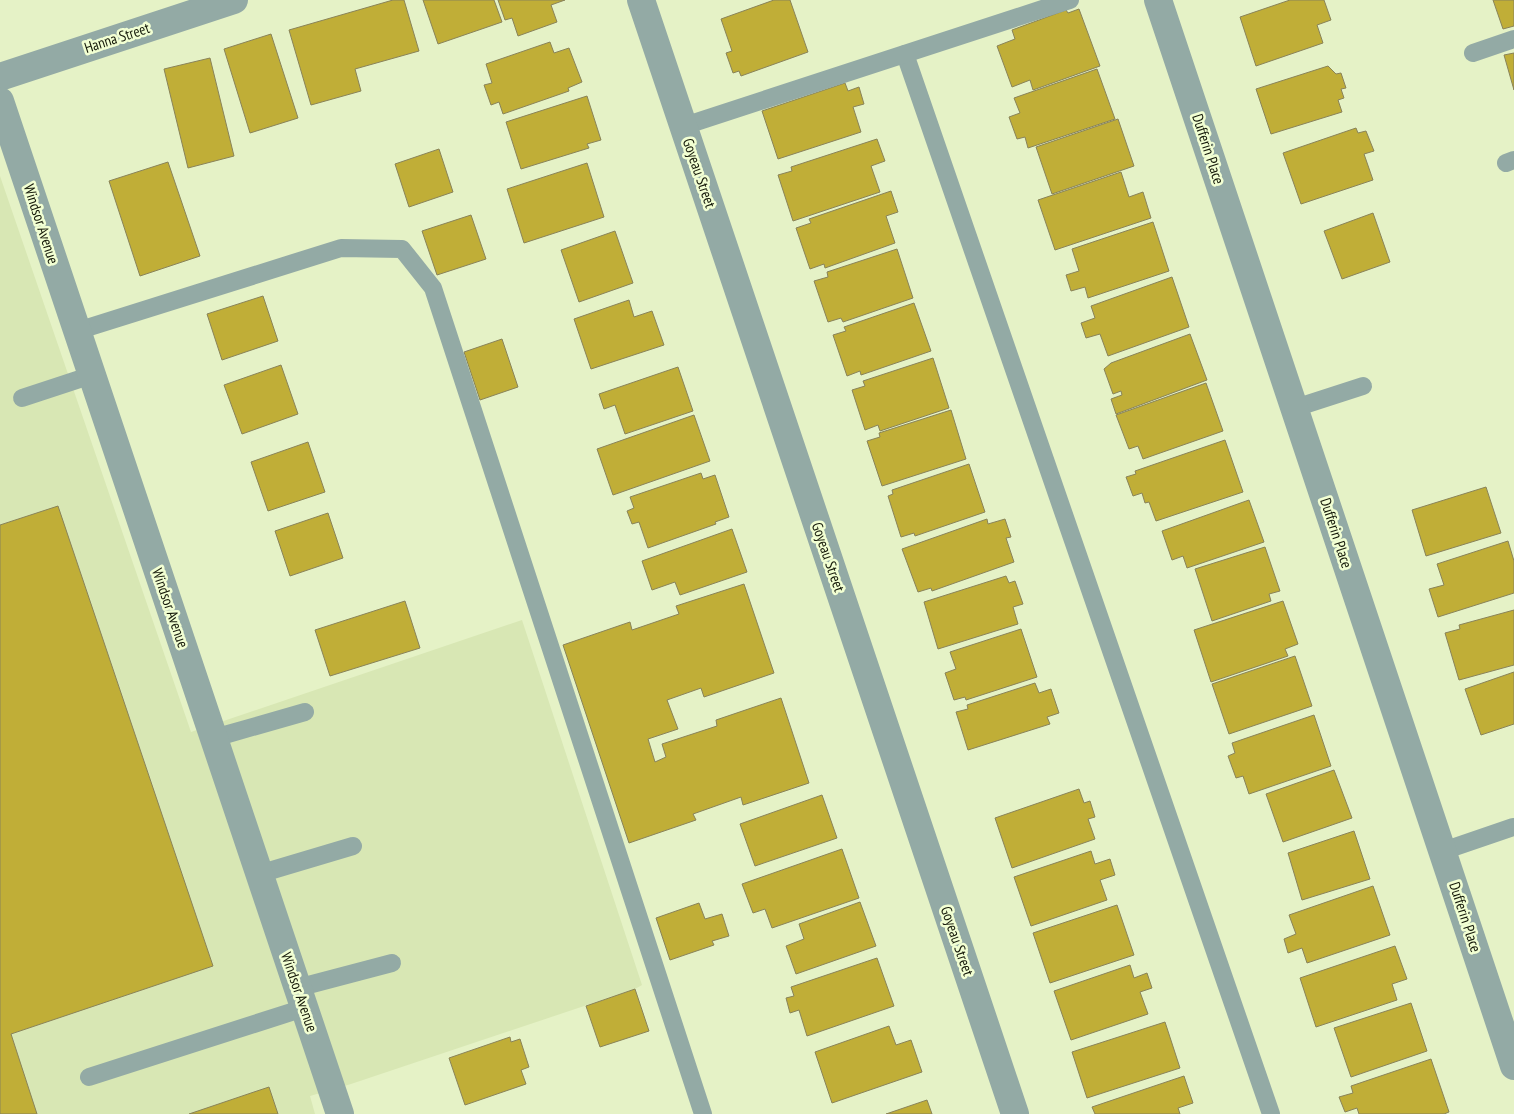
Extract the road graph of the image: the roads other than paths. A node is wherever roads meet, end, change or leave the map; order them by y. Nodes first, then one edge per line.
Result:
1 (234, 0) edge
2 (641, 0) edge
3 (1070, 0) edge
4 (1158, 0) edge
5 (1514, 39) edge
6 (1473, 53) dead end
7 (905, 54) junction
8 (0, 77) edge
9 (0, 101) edge
10 (684, 126) junction
11 (77, 331) junction
12 (92, 375) junction
13 (1363, 386) dead end
14 (22, 398) dead end
15 (1295, 408) junction
16 (305, 712) dead end
17 (214, 738) junction
18 (1513, 827) dead end
19 (353, 846) dead end
20 (1443, 852) junction
21 (259, 874) junction
22 (392, 963) dead end
23 (301, 998) junction
24 (1514, 1066) edge
25 (89, 1077) dead end
26 (340, 1114) edge
27 (703, 1114) edge
28 (1016, 1114) edge
29 (1270, 1114) edge

1 - 8 street, Hanna Street
2 - 10 street, Goyeau Street
3 - 7 lane
4 - 15 street, Dufferin Place
5 - 6 lane
7 - 10 lane
7 - 29 lane
9 - 11 street, Windsor Avenue
10 - 28 street, Goyeau Street
11 - 12 street, Windsor Avenue
11 - 27 lane
12 - 14 lane
12 - 17 street, Windsor Avenue
13 - 15 lane
15 - 20 street, Dufferin Place
16 - 17 lane
17 - 21 street, Windsor Avenue
18 - 20 lane
19 - 21 lane
20 - 24 street, Dufferin Place
21 - 23 street, Windsor Avenue
22 - 23 lane
23 - 25 lane
23 - 26 street, Windsor Avenue

